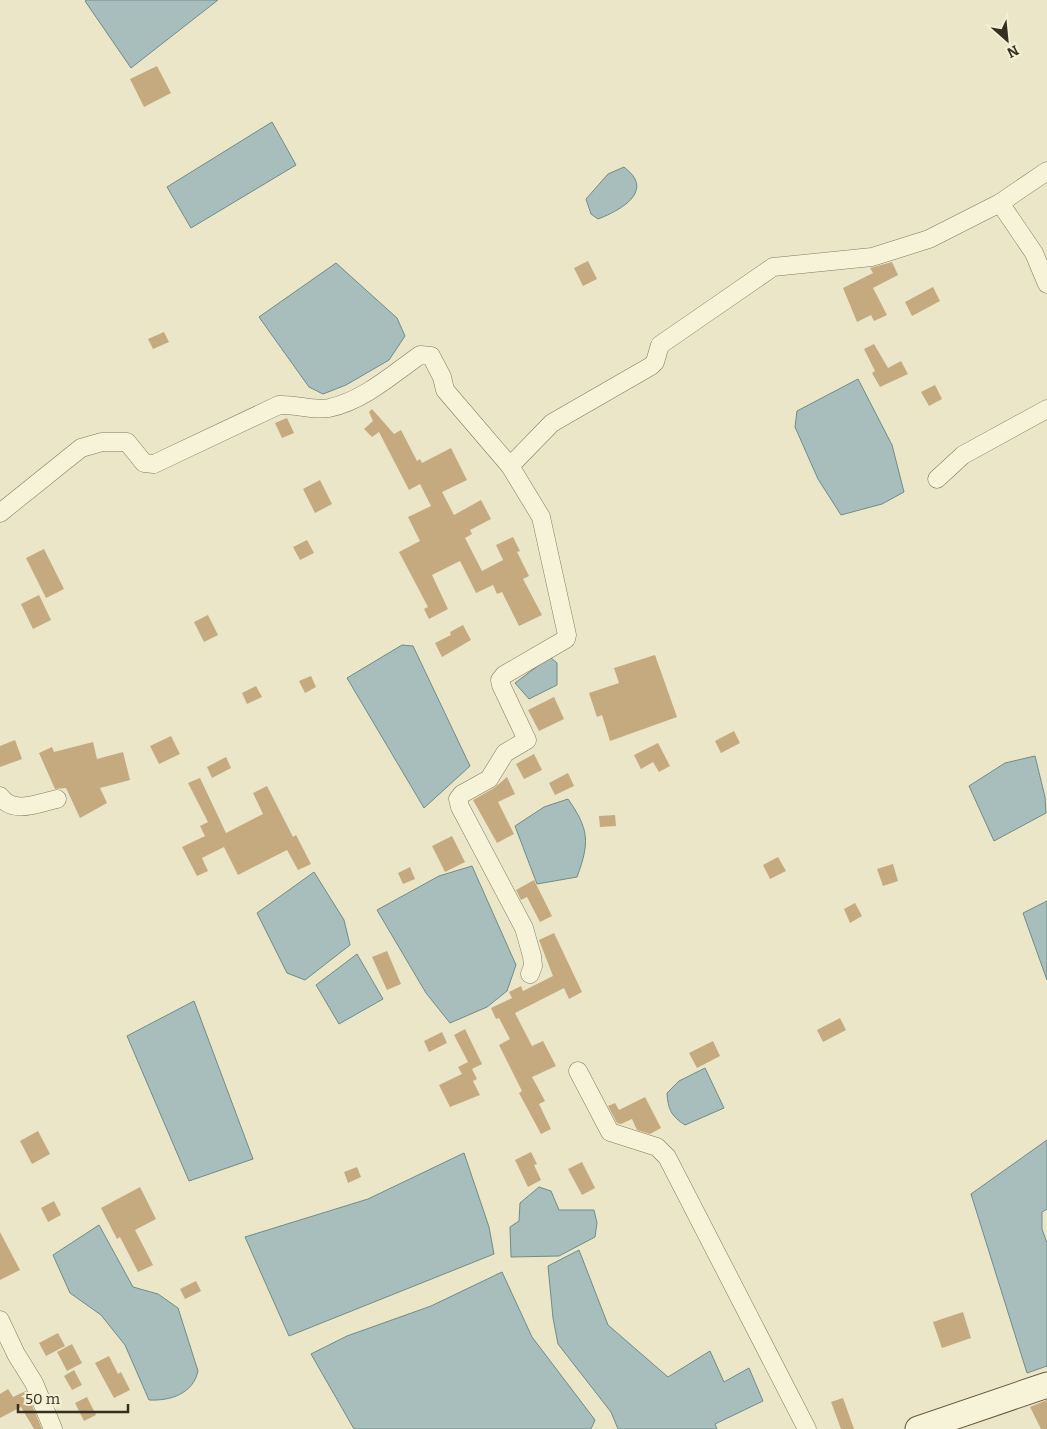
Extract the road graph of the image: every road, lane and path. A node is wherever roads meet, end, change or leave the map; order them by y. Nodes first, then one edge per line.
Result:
1 (1047, 171) edge
2 (1000, 203) junction
3 (1047, 284) edge
4 (1047, 408) edge
5 (510, 466) junction
6 (937, 479) dead end
7 (0, 513) edge
8 (0, 796) edge
9 (57, 798) dead end
10 (530, 974) dead end
11 (578, 1072) dead end
12 (0, 1320) edge
13 (1047, 1385) edge
14 (53, 1429) edge
15 (807, 1429) edge
16 (918, 1429) edge

1 - 2 street
2 - 3 street
2 - 5 street
4 - 6 street
5 - 7 street
5 - 10 street
8 - 9 street
11 - 15 street
12 - 14 street
13 - 16 main road

